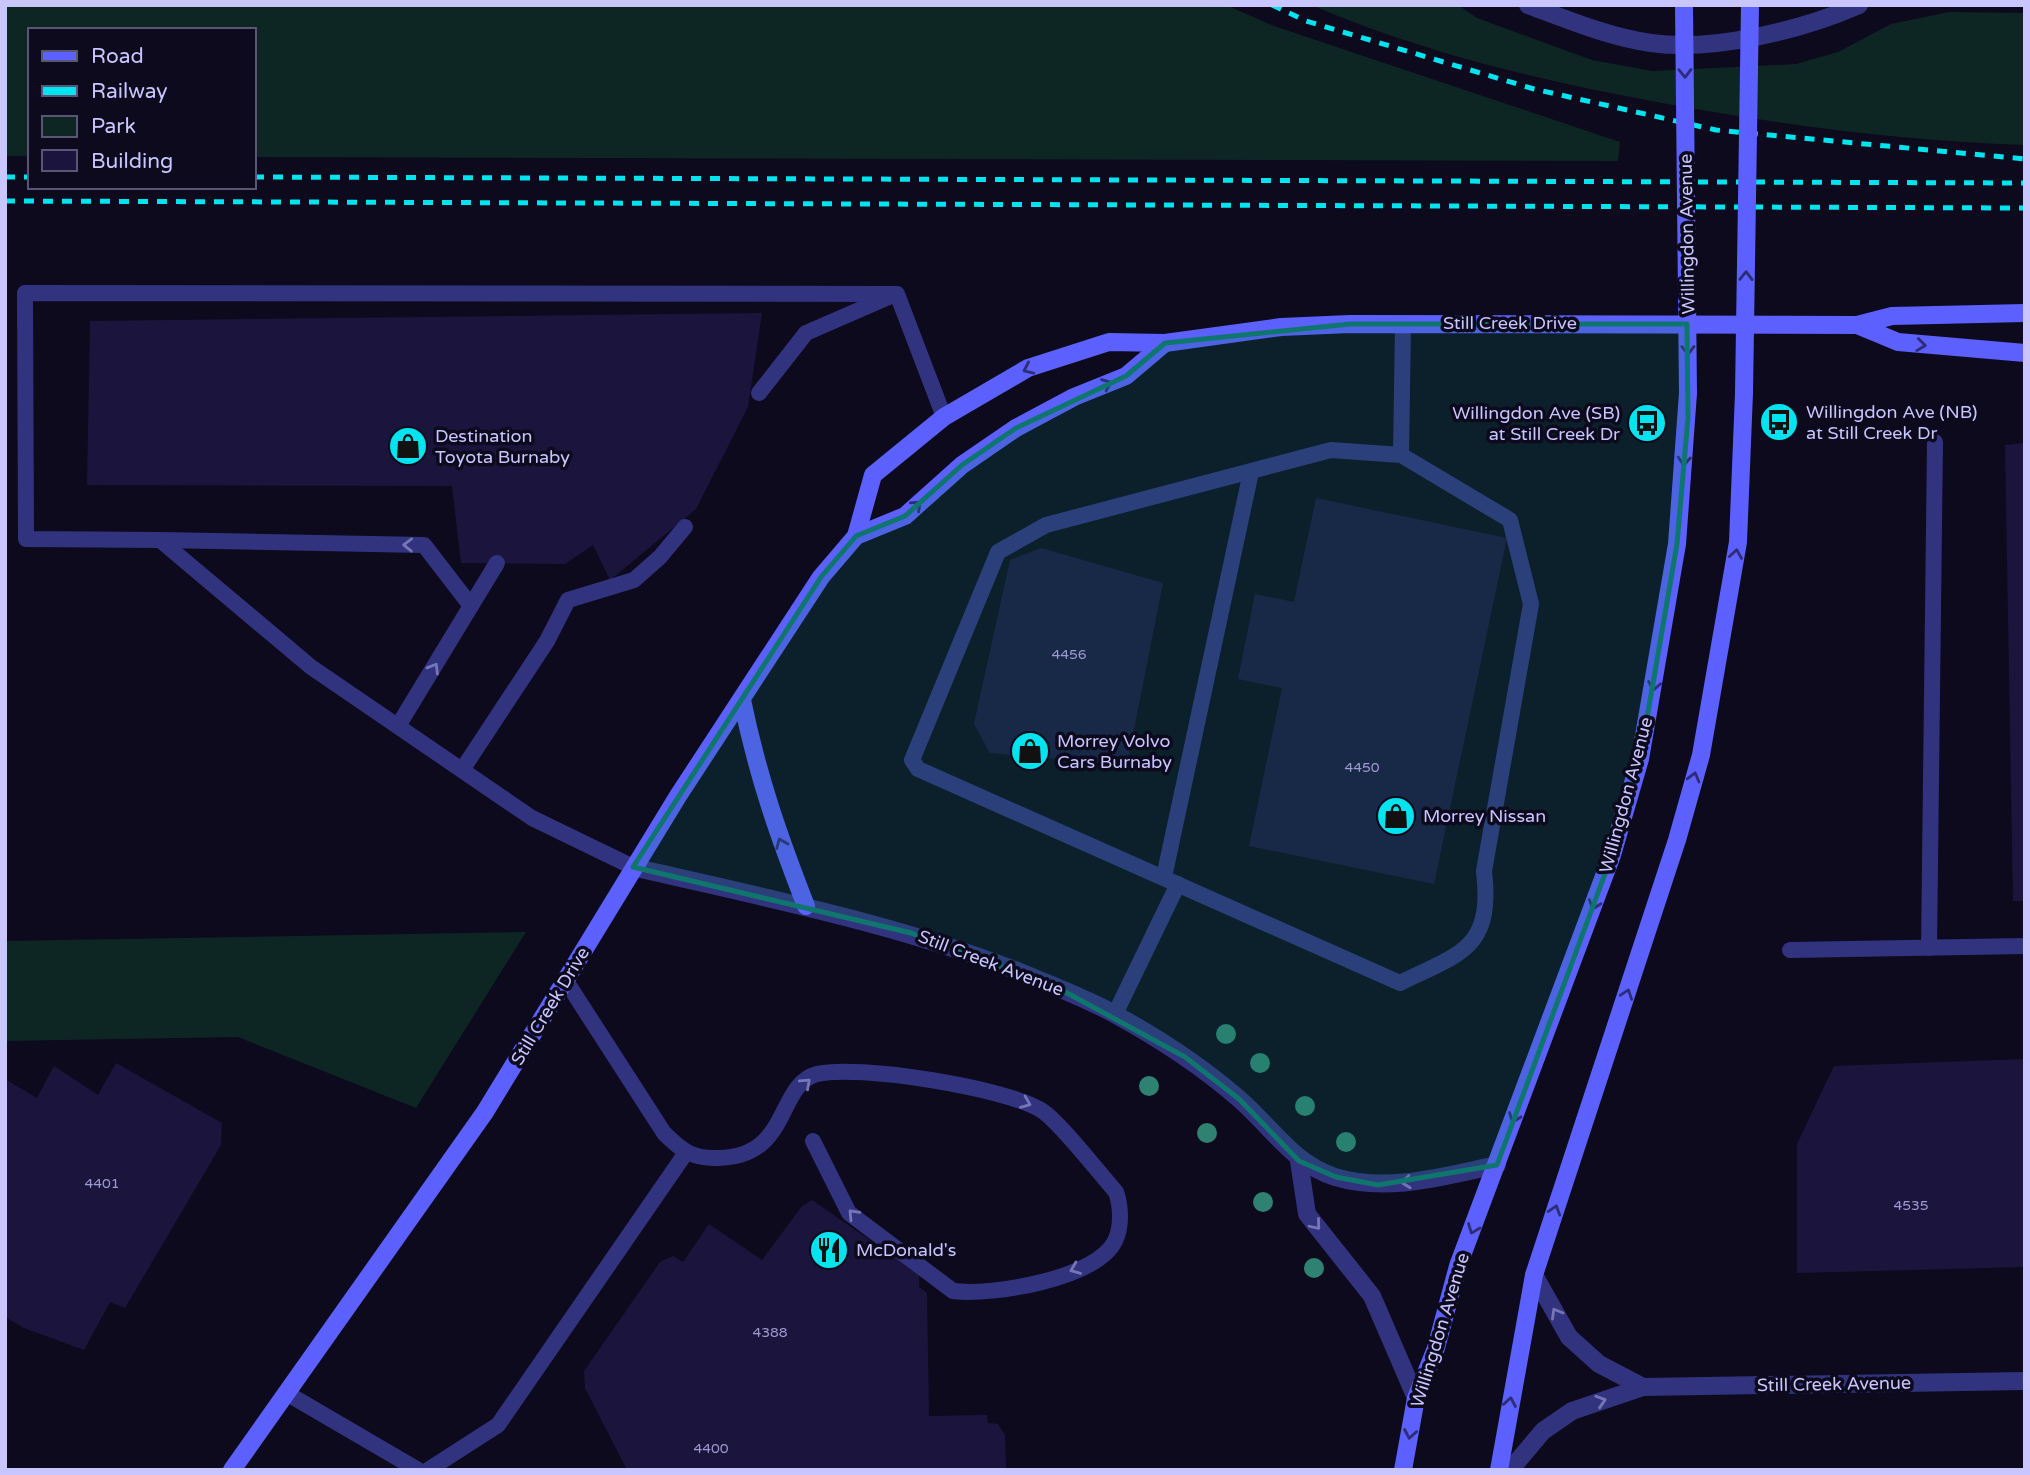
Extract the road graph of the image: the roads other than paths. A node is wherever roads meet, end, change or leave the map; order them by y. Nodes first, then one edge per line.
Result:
1 (1528, 5) edge
2 (1684, 5) edge
3 (1750, 5) edge
4 (1859, 5) edge
5 (897, 294) junction
6 (2025, 313) edge
7 (1403, 323) junction
8 (1857, 325) junction
9 (1165, 343) junction
10 (2025, 353) edge
11 (759, 393) dead end
12 (944, 417) junction
13 (1935, 442) dead end
14 (1401, 455) junction
15 (1251, 472) junction
16 (685, 527) dead end
17 (856, 536) junction
18 (160, 540) junction
19 (498, 563) dead end
20 (471, 606) junction
21 (742, 700) junction
22 (398, 726) junction
23 (462, 770) junction
24 (633, 867) junction
25 (1171, 880) junction
26 (806, 906) junction
27 (2025, 946) edge
28 (1929, 948) junction
29 (1790, 950) dead end
30 (566, 981) junction
31 (1115, 1014) junction
32 (813, 1141) dead end
33 (685, 1154) junction
34 (1299, 1161) junction
35 (1497, 1165) junction
36 (1534, 1275) junction
37 (2025, 1381) edge
38 (1643, 1387) junction
39 (288, 1394) junction
40 (1416, 1398) junction
41 (232, 1470) edge
42 (418, 1470) edge
43 (428, 1470) edge
44 (1403, 1470) edge
45 (1499, 1470) edge
46 (1510, 1470) edge

1 - 4 street
2 -> 35 street, Willingdon Avenue, bridge
36 -> 3 street, bridge
5 - 11 lane
5 - 12 lane
5 - 18 lane
6 - 8 street, Still Creek Drive
7 - 8 street, Still Creek Drive
7 - 9 street, Still Creek Drive
7 - 14 lane
8 -> 10 street, Still Creek Drive
9 -> 12 street, Still Creek Drive
17 -> 9 street, Still Creek Drive
12 - 17 street, Still Creek Drive
13 - 28 lane
14 - 15 lane
14 - 25 lane
15 - 25 lane
15 - 25 lane
16 - 23 lane
17 - 21 street, Still Creek Drive
20 -> 18 lane
18 - 22 lane
19 - 20 lane
22 -> 20 lane
21 - 24 street, Still Creek Drive
26 -> 21 street
22 - 23 lane
23 - 24 lane
24 - 26 street, Still Creek Avenue
24 - 30 street, Still Creek Drive
25 - 31 lane
26 - 31 street, Still Creek Avenue
27 - 28 lane
28 - 29 lane
30 - 33 lane
30 - 39 street, Still Creek Drive
31 - 34 street, Still Creek Avenue
33 -> 32 lane
33 - 43 lane
35 -> 34 street, Still Creek Avenue
34 -> 40 street
35 -> 40 street, Willingdon Avenue
38 -> 36 street, Still Creek Avenue
45 -> 36 street
37 - 38 street, Still Creek Avenue
46 -> 38 street, Still Creek Avenue
39 - 41 street, Still Creek Drive
39 - 42 lane
40 -> 44 street, Willingdon Avenue

